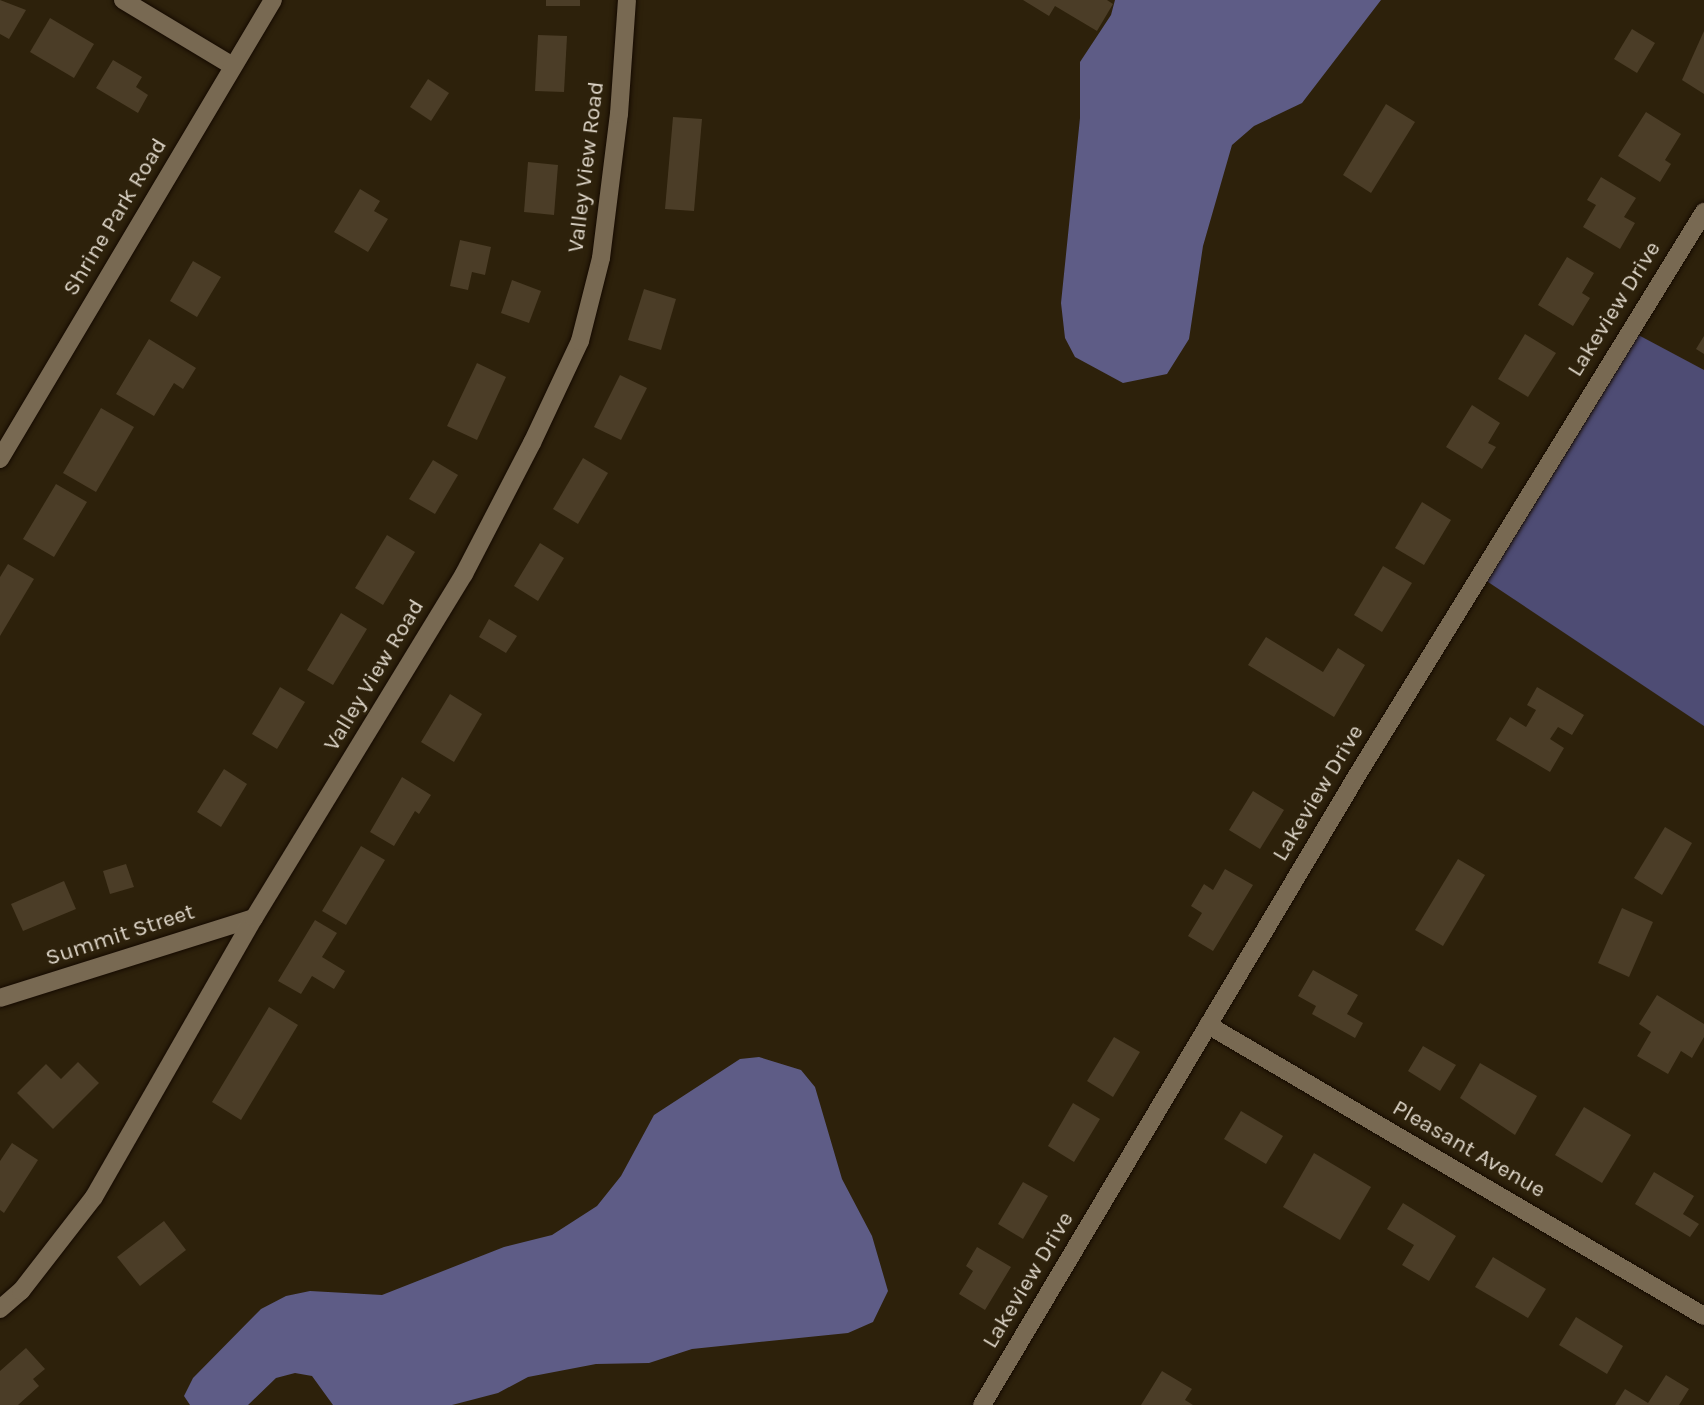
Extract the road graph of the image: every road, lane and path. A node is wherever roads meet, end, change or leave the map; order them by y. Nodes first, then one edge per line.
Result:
1 (123, 0) edge
2 (273, 0) edge
3 (627, 0) edge
4 (233, 66) junction
5 (1704, 212) edge
6 (0, 459) edge
7 (254, 918) junction
8 (0, 998) edge
9 (1208, 1025) junction
10 (0, 1309) edge
11 (1704, 1316) edge
12 (982, 1405) edge

1 - 4 street
2 - 4 street, Shrine Park Road
3 - 7 street, Valley View Road
4 - 6 street, Shrine Park Road
5 - 9 street, Lakeview Drive
7 - 8 street, Summit Street
7 - 10 street, Valley View Road
9 - 11 street, Pleasant Avenue
9 - 12 street, Lakeview Drive

